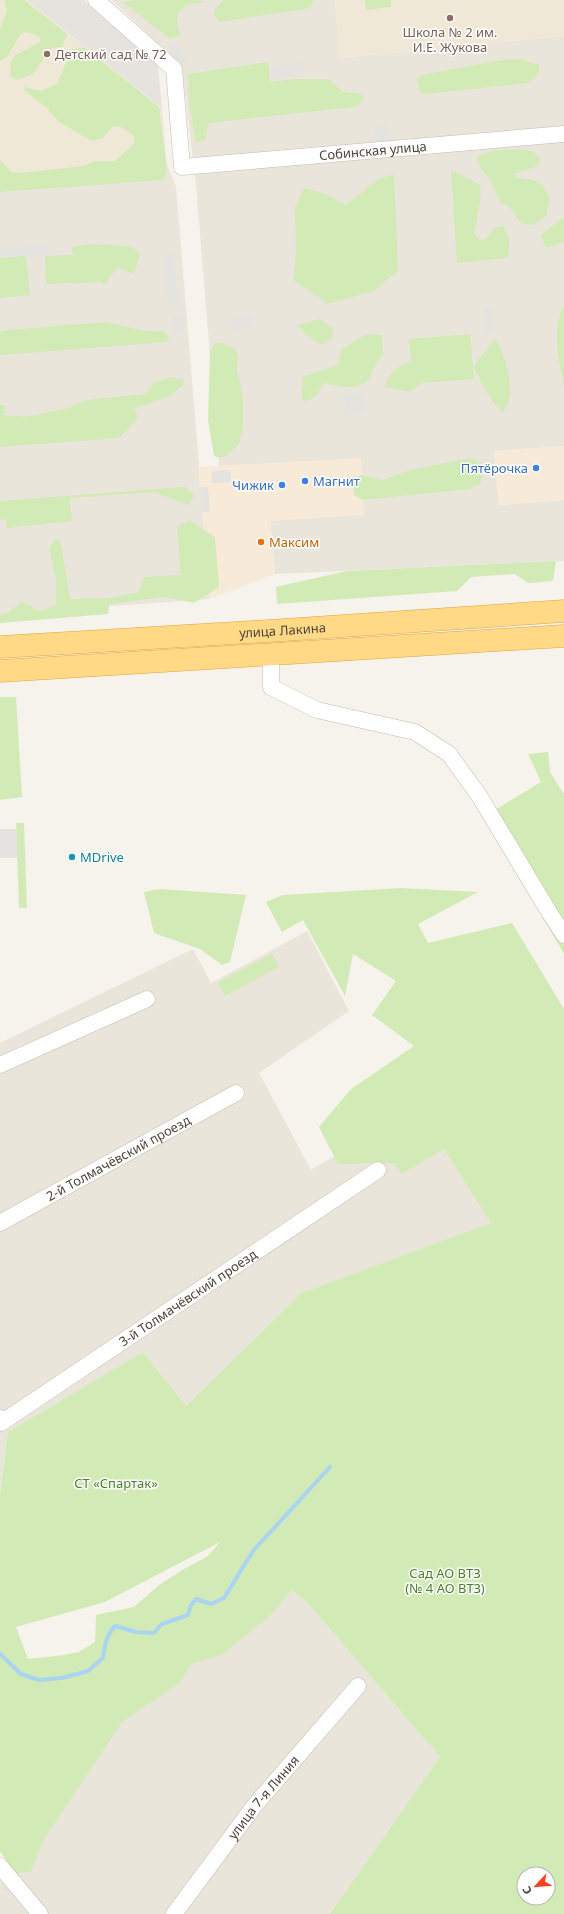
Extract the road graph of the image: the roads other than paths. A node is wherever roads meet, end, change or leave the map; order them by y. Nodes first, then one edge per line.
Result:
1 (96, 0) edge
2 (564, 134) edge
3 (564, 611) edge
4 (564, 636) edge
5 (0, 647) edge
6 (271, 655) junction
7 (0, 671) edge
8 (564, 935) edge
9 (147, 999) dead end
10 (0, 1065) edge
11 (236, 1093) dead end
12 (378, 1170) dead end
13 (0, 1223) edge
14 (0, 1418) edge
15 (358, 1686) dead end
16 (0, 1866) edge
17 (40, 1914) edge
18 (174, 1914) edge

1 - 2 street, Собинская улица
3 - 5 highway, улица Лакина
4 - 6 highway, улица Лакина
6 - 7 highway, улица Лакина
6 - 8 street
9 - 10 street
11 - 13 street, 2-й Толмачёвский проезд
12 - 14 street, 3-й Толмачёвский проезд
15 - 18 street, улица 7-я Линия
16 - 17 street

